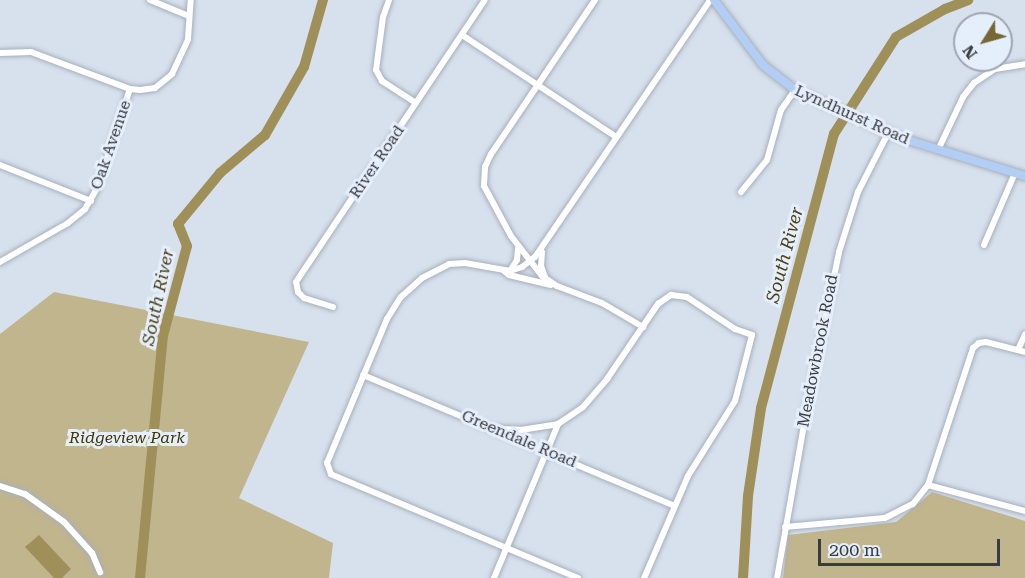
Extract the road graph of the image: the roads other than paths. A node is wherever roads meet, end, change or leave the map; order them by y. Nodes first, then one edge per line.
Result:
1 (150, 0) edge
2 (191, 0) edge
3 (389, 0) edge
4 (485, 0) edge
5 (595, 0) edge
6 (712, 0) edge
7 (189, 16) junction
8 (462, 35) junction
9 (0, 53) edge
10 (1025, 64) edge
11 (538, 86) junction
12 (130, 88) junction
13 (795, 90) junction
14 (416, 103) junction
15 (888, 133) junction
16 (616, 137) junction
17 (938, 150) junction
18 (0, 165) edge
19 (1015, 173) junction
20 (1025, 176) edge
21 (741, 192) dead end
22 (91, 201) junction
23 (517, 245) junction
24 (984, 245) dead end
25 (542, 249) junction
26 (522, 252) junction
27 (0, 262) edge
28 (529, 262) junction
29 (506, 271) junction
30 (546, 280) junction
31 (557, 286) junction
32 (333, 307) dead end
33 (643, 327) junction
34 (1025, 334) edge
35 (1022, 351) edge
36 (363, 375) junction
37 (558, 424) junction
38 (497, 429) junction
39 (547, 451) junction
40 (928, 485) junction
41 (0, 486) edge
42 (675, 506) junction
43 (1025, 511) edge
44 (785, 527) junction
45 (506, 548) junction
46 (100, 572) dead end
47 (494, 578) edge
48 (578, 578) edge
49 (644, 578) edge
50 (777, 578) edge

1 - 7 street
2 - 7 street, Oak Avenue
3 - 14 street
4 - 8 street, River Road
5 - 11 street
6 - 13 main road, Lyndhurst Road
6 - 16 street
7 - 12 street, Oak Avenue
8 - 11 street
8 - 14 street, River Road
9 - 12 street
10 - 17 street
11 - 16 street
11 - 23 street
12 - 22 street, Oak Avenue
13 - 15 main road, Lyndhurst Road
13 - 21 street
14 - 32 street, River Road
15 - 17 main road, Lyndhurst Road
15 - 44 street, Meadowbrook Road
16 - 25 street
17 - 19 main road, Lyndhurst Road
18 - 22 street
19 - 20 main road, Lyndhurst Road
19 - 24 street
22 - 27 street, Oak Avenue
23 - 26 street
23 - 29 street
25 - 26 street
25 - 28 street
25 - 30 street
26 - 28 street
28 - 29 street
28 - 30 street
29 - 31 street
29 - 36 street
30 - 31 street
31 - 33 street
33 - 37 street
33 - 42 street
34 - 35 street
35 - 40 street
36 - 38 street, Greendale Road
36 - 45 street
37 - 38 street
37 - 39 street
38 - 39 street, Greendale Road
39 - 42 street, Greendale Road
39 - 45 street
40 - 43 street
40 - 44 street
41 - 46 street
42 - 49 street
44 - 50 street, Meadowbrook Road
45 - 47 street
45 - 48 street

